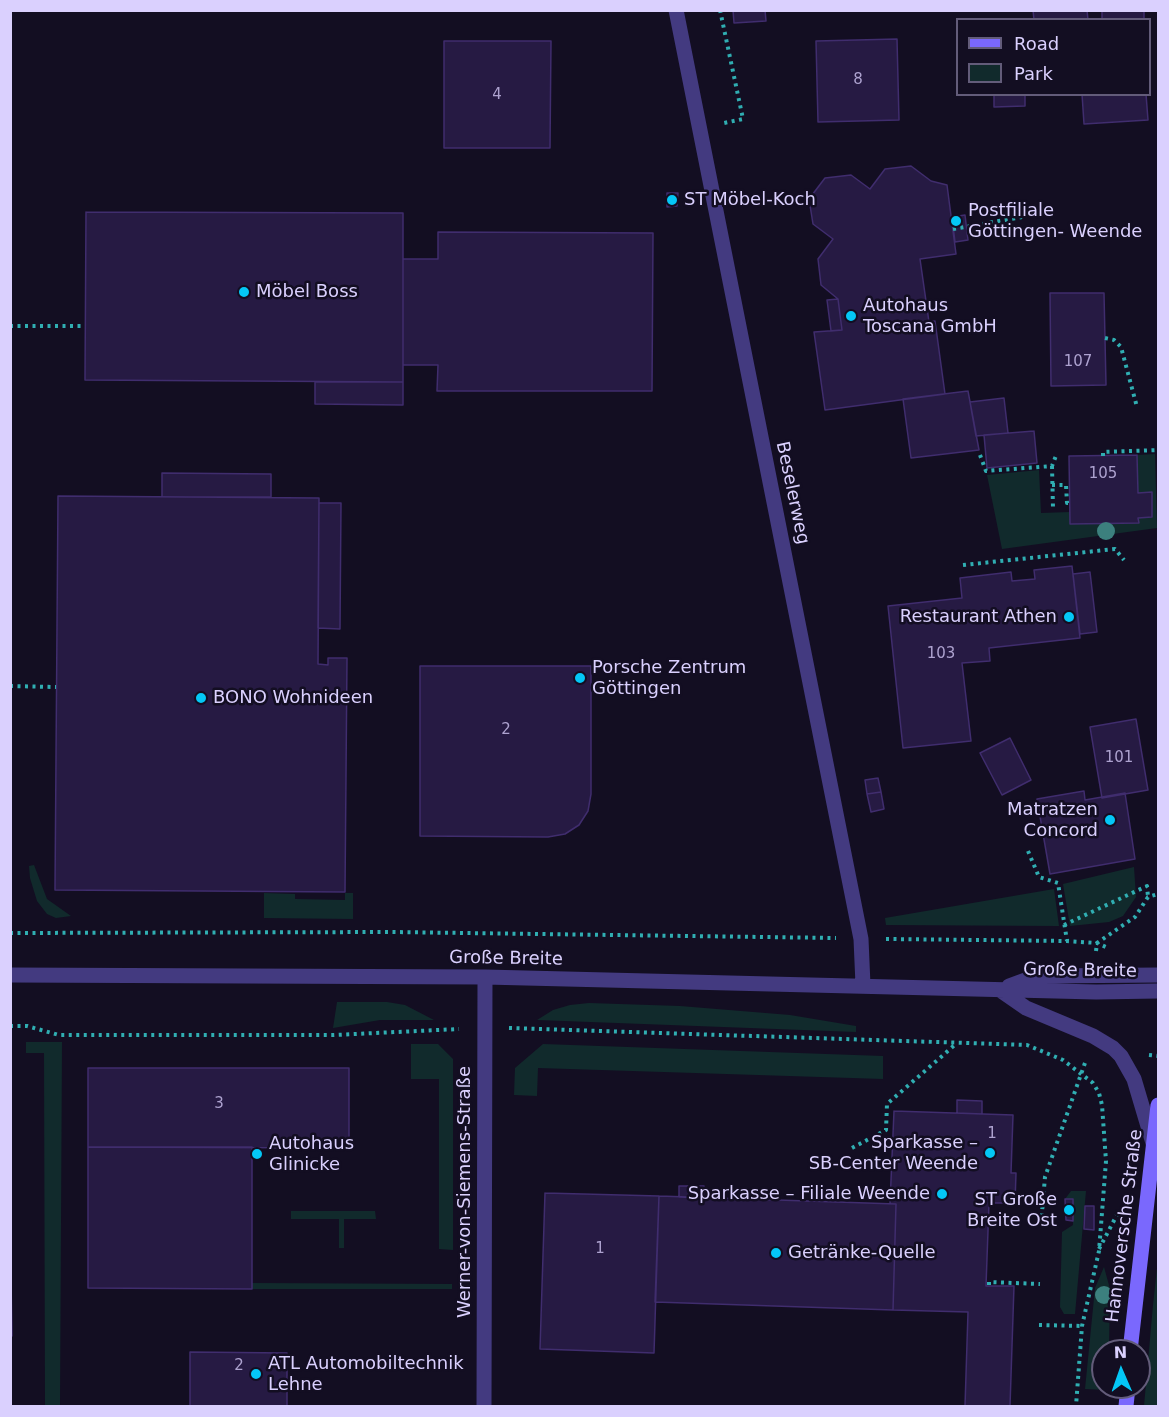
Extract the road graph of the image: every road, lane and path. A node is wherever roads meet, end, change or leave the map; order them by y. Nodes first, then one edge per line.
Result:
1 (676, 10) edge
2 (720, 10) edge
3 (700, 128) junction
4 (1022, 217) dead end
5 (953, 229) dead end
6 (10, 326) edge
7 (86, 326) dead end
8 (1105, 338) dead end
9 (1137, 407) dead end
10 (1158, 450) edge
11 (1057, 453) dead end
12 (980, 455) dead end
13 (1103, 456) dead end
14 (1052, 466) junction
15 (1052, 485) junction
16 (1070, 503) dead end
17 (1053, 508) dead end
18 (1124, 560) dead end
19 (963, 565) dead end
20 (10, 686) edge
21 (56, 687) dead end
22 (1028, 851) dead end
23 (1148, 897) dead end
24 (1064, 925) junction
25 (10, 933) edge
26 (861, 939) junction
27 (1067, 941) junction
28 (1096, 943) dead end
29 (10, 975) edge
30 (1158, 975) edge
31 (485, 977) junction
32 (863, 985) junction
33 (1000, 990) junction
34 (1158, 991) edge
35 (10, 1026) edge
36 (485, 1029) junction
37 (957, 1043) junction
38 (1083, 1074) junction
39 (1158, 1105) edge
40 (1153, 1143) junction
41 (852, 1148) dead end
42 (1041, 1224) dead end
43 (1040, 1284) dead end
44 (988, 1286) dead end
45 (1039, 1325) dead end
46 (1082, 1326) junction
47 (1131, 1339) edge
48 (484, 1407) edge
49 (1076, 1407) edge

1 - 3 street, Beselerweg
2 - 3 path
3 - 26 street, Beselerweg
4 - 5 path
6 - 7 path
8 - 9 path
10 - 13 path
11 - 14 path
12 - 14 path
14 - 15 path
15 - 16 path
15 - 17 path
18 - 19 path
20 - 21 path
22 - 24 path
23 - 24 path
24 - 27 path
25 - 26 path
26 - 27 path
26 - 32 street, Beselerweg
27 - 28 path
29 - 31 street, Große Breite
30 - 33 street, Große Breite
31 - 32 street, Große Breite
31 - 36 street, Werner-von-Siemens-Straße
32 - 33 street, Große Breite
33 - 34 street, Große Breite
33 - 40 street, Große Breite
35 - 36 path
36 - 37 path
36 - 48 street, Werner-von-Siemens-Straße
37 - 38 path
37 - 41 path
38 - 42 path
38 - 46 path
39 - 40 street, Hannoversche Straße
40 - 47 street, Hannoversche Straße
43 - 44 path
45 - 46 path
46 - 49 path

